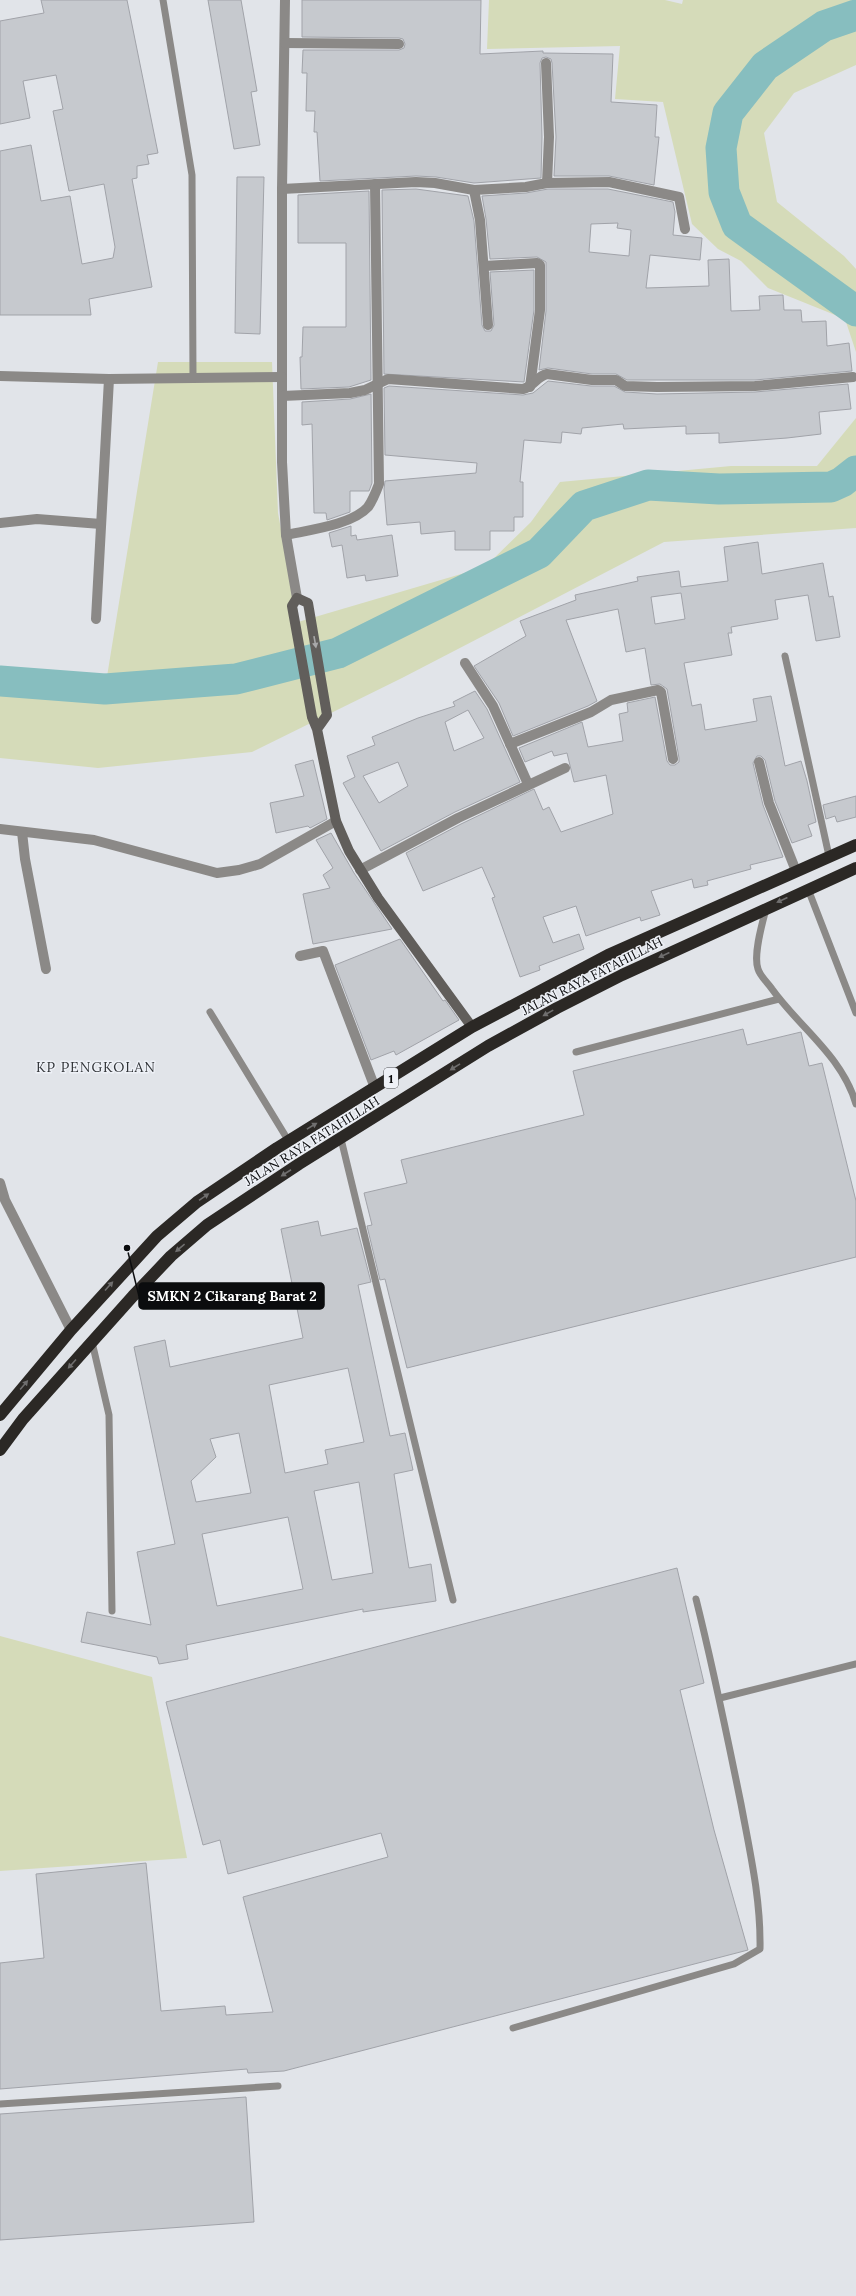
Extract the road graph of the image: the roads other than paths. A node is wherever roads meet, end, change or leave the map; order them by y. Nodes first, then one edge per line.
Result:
1 (163, 0) edge
2 (285, 0) edge
3 (285, 42) junction
4 (399, 44) dead end
5 (546, 63) dead end
6 (547, 183) junction
7 (375, 184) junction
8 (282, 189) junction
9 (474, 190) junction
10 (685, 229) dead end
11 (484, 266) junction
12 (488, 325) dead end
13 (0, 376) edge
14 (282, 377) junction
15 (853, 377) dead end
16 (193, 378) junction
17 (109, 379) junction
18 (376, 384) junction
19 (530, 387) junction
20 (282, 396) junction
21 (0, 523) edge
22 (101, 524) junction
23 (286, 535) junction
24 (295, 602) junction
25 (96, 619) dead end
26 (785, 656) dead end
27 (465, 663) dead end
28 (318, 729) junction
29 (510, 744) junction
30 (673, 759) dead end
31 (759, 762) dead end
32 (565, 768) dead end
33 (528, 784) junction
34 (336, 821) junction
35 (0, 829) edge
36 (22, 832) junction
37 (856, 845) edge
38 (829, 856) junction
39 (856, 868) edge
40 (360, 870) junction
41 (796, 871) junction
42 (808, 889) junction
43 (766, 908) junction
44 (300, 956) dead end
45 (46, 969) dead end
46 (779, 999) junction
47 (210, 1012) dead end
48 (856, 1013) edge
49 (472, 1027) junction
50 (576, 1052) dead end
51 (375, 1088) junction
52 (856, 1104) edge
53 (341, 1139) junction
54 (288, 1140) junction
55 (0, 1183) edge
56 (71, 1330) junction
57 (92, 1342) junction
58 (0, 1415) edge
59 (0, 1450) edge
60 (696, 1599) dead end
61 (453, 1600) dead end
62 (112, 1611) dead end
63 (856, 1664) edge
64 (720, 1698) junction
65 (513, 2028) dead end
66 (278, 2086) dead end
67 (0, 2104) edge

1 - 16 lane
2 - 3 street
3 - 4 street
3 - 8 street
5 - 6 street
6 - 9 street
6 - 10 street
7 - 8 street
7 - 9 street
7 - 18 street
8 - 14 street
9 - 11 street
11 - 12 street
11 - 19 street
13 - 17 street
14 - 16 street
14 - 20 street
15 - 19 street
16 - 17 street
17 - 22 street
18 - 19 street
18 - 20 street
18 - 23 street
20 - 23 street
21 - 22 street
22 - 25 street
23 - 24 street
24 - 28 street
24 -> 28 street
26 - 38 lane
27 - 29 street
28 - 34 street
29 - 30 street
29 - 33 street
31 - 41 street
32 - 33 street
33 - 40 street
34 - 36 street
34 - 40 street
35 - 36 street
36 - 45 street
37 - 38 highway, JALAN RAYA FATAHILLAH / 1
38 - 41 highway, JALAN RAYA FATAHILLAH / 1
39 - 42 highway, JALAN RAYA FATAHILLAH / 1
40 - 49 street
41 - 49 highway, JALAN RAYA FATAHILLAH / 1
42 -> 43 highway, JALAN RAYA FATAHILLAH / 1
42 - 48 lane
43 - 46 lane
43 -> 53 highway, JALAN RAYA FATAHILLAH / 1
44 - 51 street
46 - 50 lane
46 - 52 lane
47 - 54 lane
49 - 51 highway, JALAN RAYA FATAHILLAH / 1
54 -> 51 highway, JALAN RAYA FATAHILLAH / 1
53 -> 57 highway, JALAN RAYA FATAHILLAH / 1
53 - 61 lane
56 -> 54 highway, JALAN RAYA FATAHILLAH / 1
55 - 56 street
58 -> 56 highway, JALAN RAYA FATAHILLAH / 1
57 -> 59 highway, JALAN RAYA FATAHILLAH / 1
57 - 62 lane
60 - 64 lane
63 - 64 lane
64 - 65 lane
66 - 67 lane

